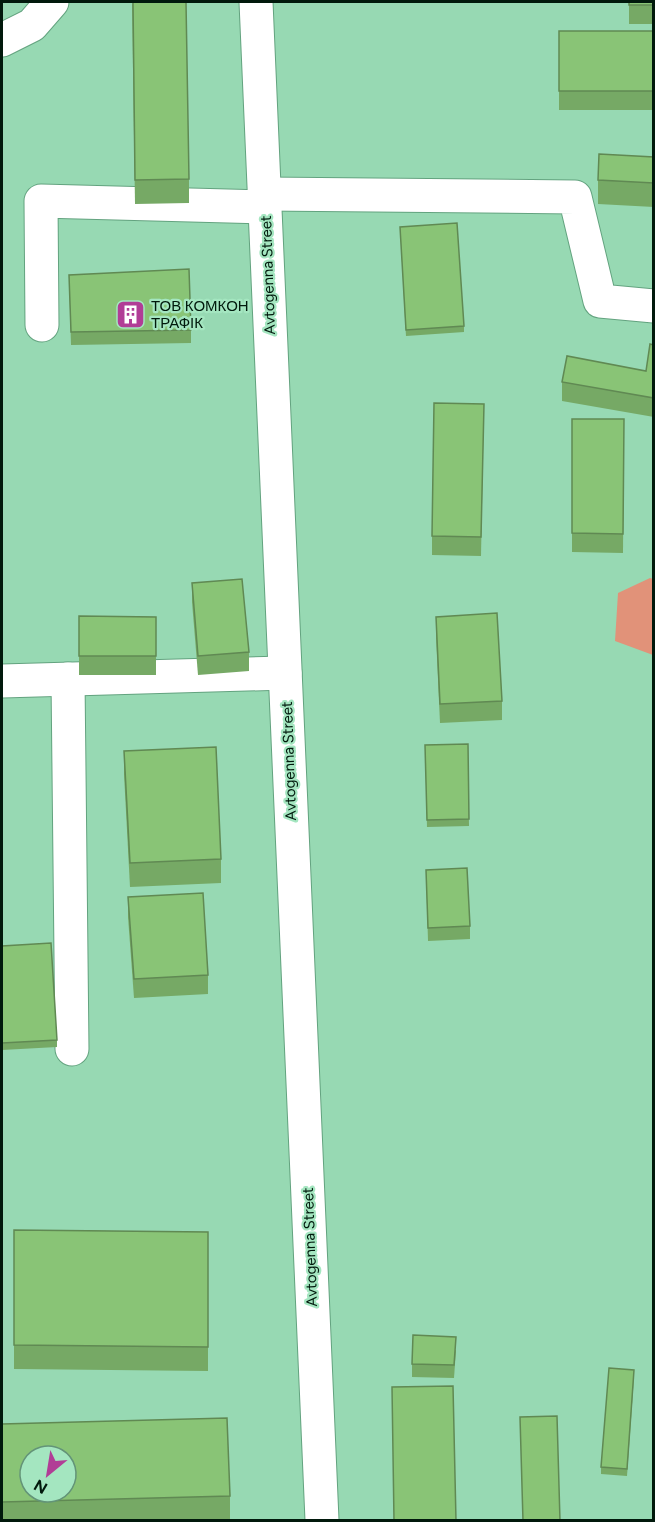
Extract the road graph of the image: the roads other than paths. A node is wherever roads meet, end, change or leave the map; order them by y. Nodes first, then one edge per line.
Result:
1 (52, 2) edge
2 (256, 2) edge
3 (2, 40) edge
4 (265, 201) junction
5 (654, 306) edge
6 (42, 325) dead end
7 (285, 673) junction
8 (68, 680) junction
9 (2, 681) edge
10 (72, 1049) dead end
11 (322, 1521) edge

1 - 3 street
2 - 4 street, Avtogenna Street
4 - 5 street
4 - 6 street
4 - 7 street, Avtogenna Street
7 - 8 street
7 - 11 street, Avtogenna Street
8 - 9 street
8 - 10 street

